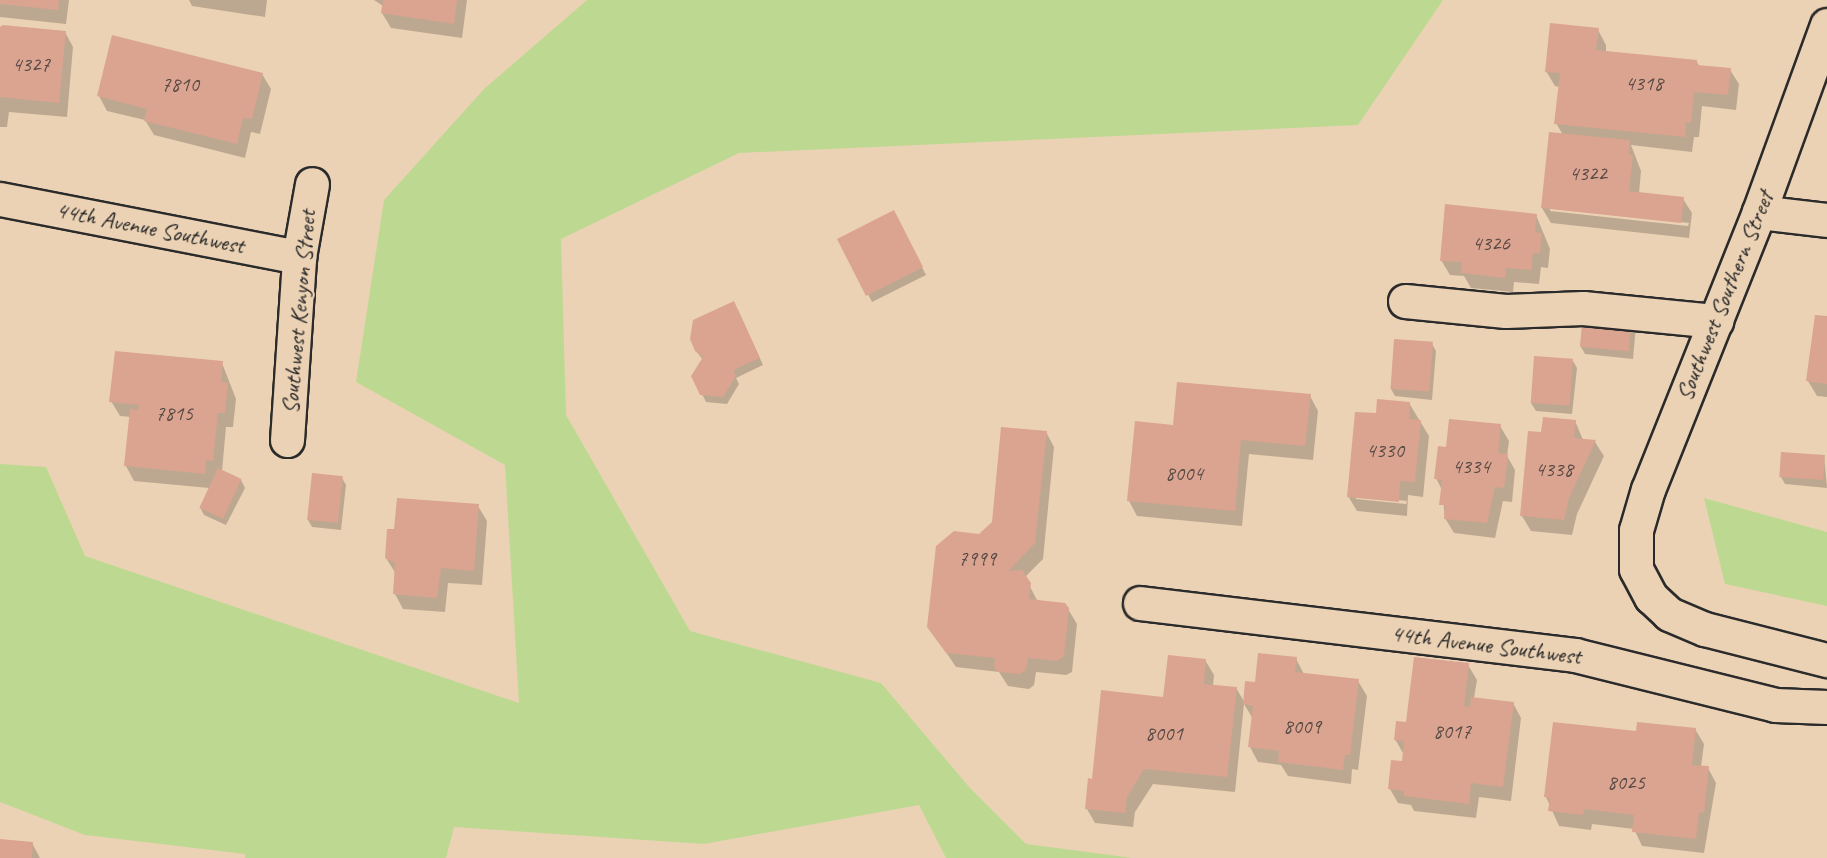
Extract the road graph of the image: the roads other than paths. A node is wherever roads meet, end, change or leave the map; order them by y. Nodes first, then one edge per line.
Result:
1 (1827, 25) edge
2 (312, 184) dead end
3 (0, 198) edge
4 (1759, 212) junction
5 (1827, 220) edge
6 (299, 257) junction
7 (1405, 301) dead end
8 (1716, 321) junction
9 (287, 440) dead end
10 (1140, 603) dead end
11 (1827, 660) edge
12 (1827, 707) edge

1 - 4 street, Southwest Southern Street
2 - 6 street, Southwest Kenyon Street
3 - 6 street, 44th Avenue Southwest
4 - 5 street
4 - 8 street, Southwest Southern Street
6 - 9 street, Southwest Kenyon Street
7 - 8 street
8 - 11 street, Southwest Southern Street
10 - 12 street, 44th Avenue Southwest

